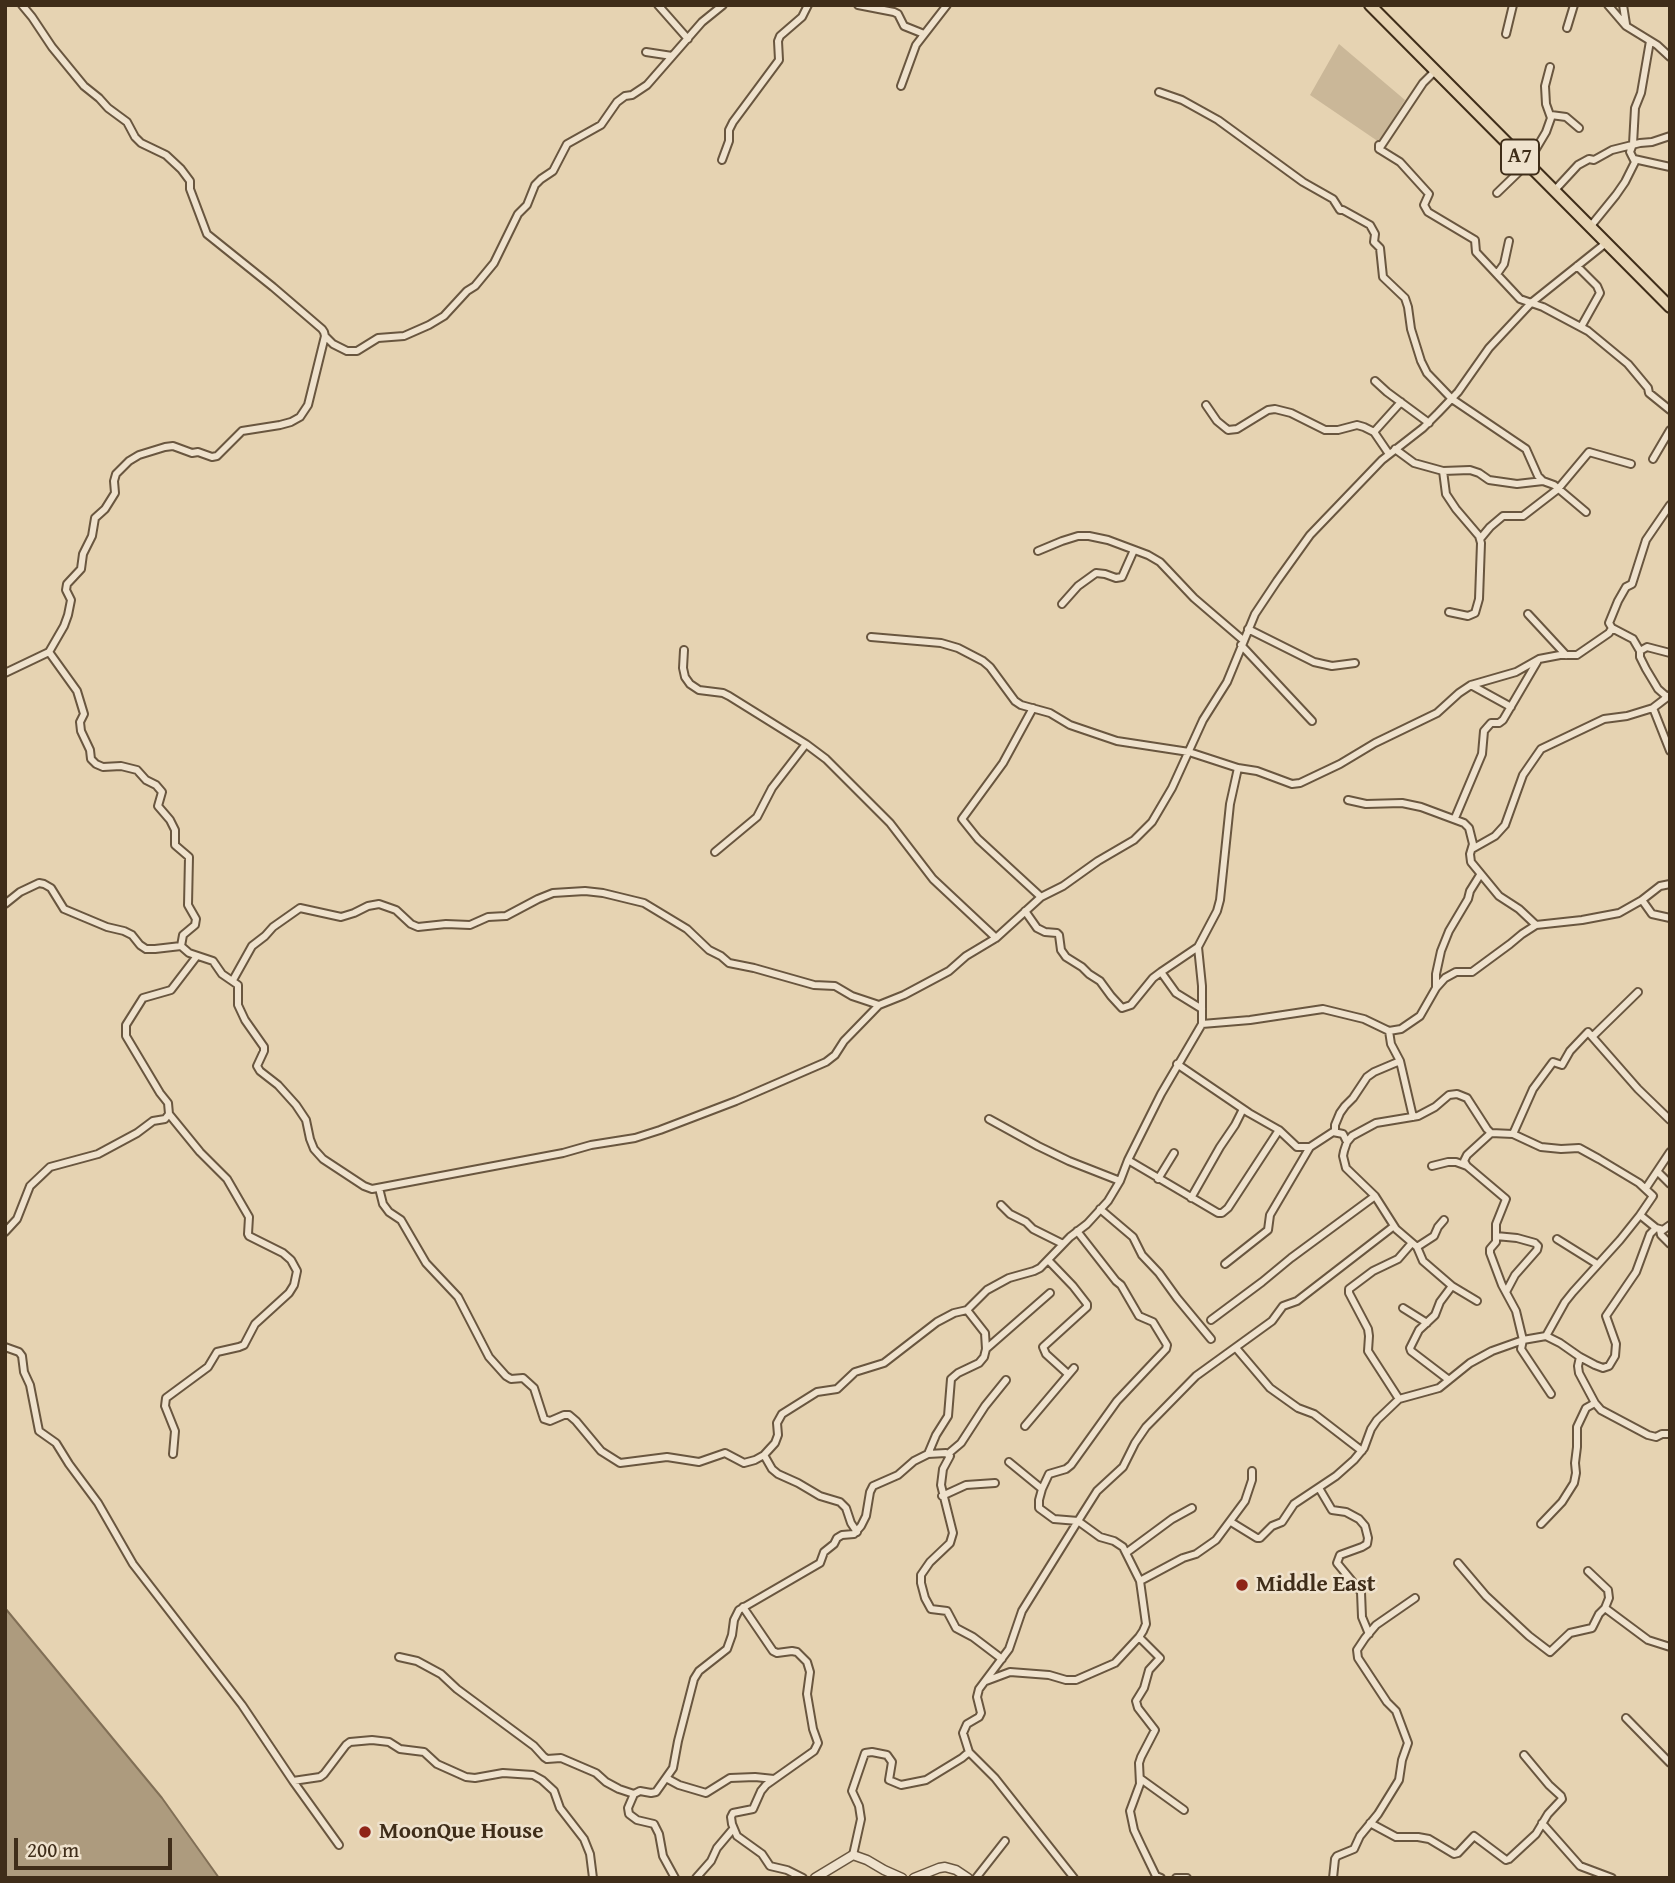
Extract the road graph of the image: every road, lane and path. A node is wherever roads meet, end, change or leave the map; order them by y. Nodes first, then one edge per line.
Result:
1 (22, 5) edge
2 (658, 5) edge
3 (723, 5) edge
4 (808, 5) edge
5 (858, 5) edge
6 (947, 5) edge
7 (1370, 5) edge
8 (1513, 5) edge
9 (1574, 5) edge
10 (1608, 5) edge
11 (1623, 5) edge
12 (1626, 26) junction
13 (1566, 28) dead end
14 (924, 34) junction
15 (1506, 34) dead end
16 (688, 39) junction
17 (1650, 41) junction
18 (646, 52) dead end
19 (672, 56) junction
20 (1670, 57) edge
21 (1550, 67) dead end
22 (1435, 71) junction
23 (901, 86) dead end
24 (1159, 92) dead end
25 (1551, 114) junction
26 (1578, 128) dead end
27 (1670, 136) edge
28 (1633, 144) junction
29 (1634, 159) junction
30 (722, 160) dead end
31 (1527, 164) junction
32 (1670, 167) edge
33 (1554, 191) junction
34 (1497, 193) dead end
35 (1590, 227) junction
36 (1509, 241) dead end
37 (1606, 243) junction
38 (1577, 266) junction
39 (1497, 274) junction
40 (1531, 303) junction
41 (1670, 307) edge
42 (1581, 327) junction
43 (325, 336) junction
44 (1375, 381) dead end
45 (1452, 399) junction
46 (1401, 402) junction
47 (1206, 405) dead end
48 (1670, 410) edge
49 (1429, 423) junction
50 (1670, 430) edge
51 (1374, 432) junction
52 (1392, 452) junction
53 (1653, 459) dead end
54 (1631, 464) dead end
55 (1443, 471) junction
56 (1543, 481) junction
57 (1558, 489) junction
58 (1670, 505) edge
59 (1586, 512) dead end
60 (1480, 540) junction
61 (1134, 550) junction
62 (1038, 551) dead end
63 (1062, 604) dead end
64 (1449, 612) dead end
65 (1528, 614) dead end
66 (1612, 628) junction
67 (1248, 629) junction
68 (870, 637) dead end
69 (1242, 643) junction
70 (684, 650) dead end
71 (1640, 651) junction
72 (49, 652) junction
73 (1670, 653) edge
74 (1566, 655) junction
75 (1539, 659) junction
76 (1355, 663) dead end
77 (5, 673) edge
78 (1471, 685) junction
79 (1668, 695) edge
80 (1511, 707) junction
81 (1034, 708) junction
82 (1653, 708) junction
83 (1311, 721) dead end
84 (806, 744) junction
85 (1670, 751) edge
86 (1189, 752) junction
87 (1238, 768) junction
88 (1348, 800) dead end
89 (1455, 818) junction
90 (1472, 849) junction
91 (715, 852) dead end
92 (1480, 875) junction
93 (1669, 883) edge
94 (1041, 897) junction
95 (1642, 900) junction
96 (5, 904) edge
97 (1025, 911) junction
98 (1670, 918) edge
99 (1536, 925) junction
100 (996, 937) junction
101 (181, 946) junction
102 (1198, 947) junction
103 (197, 956) junction
104 (1161, 972) junction
105 (233, 980) junction
106 (1436, 988) junction
107 (1638, 992) dead end
108 (879, 1005) junction
109 (1202, 1009) junction
110 (1202, 1024) junction
111 (1389, 1031) junction
112 (1593, 1036) junction
113 (1400, 1061) junction
114 (1177, 1064) junction
115 (1243, 1109) junction
116 (169, 1114) junction
117 (1413, 1117) junction
118 (989, 1119) dead end
119 (1670, 1120) edge
120 (1279, 1130) junction
121 (1335, 1132) junction
122 (1492, 1133) junction
123 (1513, 1133) junction
124 (1343, 1134) junction
125 (1352, 1136) junction
126 (1347, 1142) junction
127 (1310, 1147) junction
128 (1670, 1152) edge
129 (1174, 1153) dead end
130 (1128, 1160) junction
131 (1432, 1166) dead end
132 (1467, 1166) junction
133 (1658, 1172) junction
134 (1158, 1179) junction
135 (1120, 1181) junction
136 (1670, 1184) edge
137 (379, 1188) junction
138 (1646, 1188) junction
139 (1375, 1196) junction
140 (1191, 1198) junction
141 (1001, 1205) dead end
142 (1100, 1209) junction
143 (1640, 1215) junction
144 (1444, 1220) dead end
145 (1670, 1225) edge
146 (1394, 1226) junction
147 (1658, 1229) junction
148 (1077, 1231) junction
149 (5, 1232) edge
150 (1496, 1236) junction
151 (1557, 1239) dead end
152 (1063, 1244) junction
153 (1670, 1244) edge
154 (1414, 1246) junction
155 (1049, 1261) junction
156 (1225, 1264) dead end
157 (1597, 1264) junction
158 (1452, 1286) junction
159 (1506, 1292) junction
160 (1050, 1293) dead end
161 (1477, 1301) dead end
162 (1402, 1308) dead end
163 (967, 1310) junction
164 (1211, 1320) dead end
165 (1427, 1322) junction
166 (1546, 1336) junction
167 (1211, 1339) dead end
168 (1523, 1339) junction
169 (5, 1347) edge
170 (1236, 1348) junction
171 (986, 1349) junction
172 (1580, 1357) junction
173 (1074, 1368) dead end
174 (1068, 1374) junction
175 (1006, 1380) dead end
176 (1449, 1380) junction
177 (1551, 1394) dead end
178 (1399, 1399) junction
179 (1595, 1403) junction
180 (1025, 1426) dead end
181 (1670, 1434) edge
182 (1362, 1451) junction
183 (173, 1454) dead end
184 (929, 1454) junction
185 (948, 1454) junction
186 (764, 1455) junction
187 (1009, 1462) dead end
188 (1252, 1471) dead end
189 (995, 1483) dead end
190 (1319, 1488) junction
191 (1042, 1489) junction
192 (942, 1496) junction
193 (1192, 1508) dead end
194 (1078, 1521) junction
195 (1230, 1522) junction
196 (1541, 1524) dead end
197 (858, 1532) junction
198 (1126, 1553) junction
199 (1458, 1563) dead end
200 (1588, 1570) dead end
201 (1140, 1581) junction
202 (1415, 1598) dead end
203 (743, 1607) junction
204 (1605, 1608) junction
205 (1368, 1634) junction
206 (1139, 1637) junction
207 (1670, 1647) edge
208 (399, 1657) dead end
209 (1002, 1659) junction
210 (986, 1681) junction
211 (1626, 1718) dead end
212 (969, 1752) junction
213 (1524, 1755) dead end
214 (1670, 1763) edge
215 (666, 1778) junction
216 (774, 1779) junction
217 (1141, 1779) junction
218 (293, 1781) junction
219 (634, 1794) junction
220 (1184, 1810) dead end
221 (1370, 1823) junction
222 (1542, 1823) junction
223 (733, 1829) junction
224 (1005, 1841) dead end
225 (339, 1845) dead end
226 (853, 1855) junction
227 (1601, 1875) edge
228 (900, 1877) edge
229 (593, 1878) edge
230 (675, 1878) edge
231 (696, 1878) edge
232 (803, 1878) edge
233 (816, 1878) edge
234 (914, 1878) edge
235 (968, 1878) edge
236 (976, 1878) edge
237 (1074, 1878) edge
238 (1161, 1878) edge
239 (1175, 1878) edge
240 (1187, 1878) edge
241 (1333, 1878) edge
242 (1612, 1878) edge

1 - 43 street
2 - 16 street
3 - 16 street
4 - 30 street
5 - 14 street
6 - 14 street
7 - 22 highway, A7
8 - 15 street
9 - 13 street
10 - 12 street
11 - 12 street
12 - 17 street
14 - 23 street
16 - 19 street
17 - 20 street
17 - 28 street
18 - 19 street
19 - 43 street
21 - 25 street
22 - 31 highway, A7
22 - 39 street
24 - 45 street
25 - 26 street
25 - 31 street
27 - 28 street
28 - 29 street
28 - 33 street
29 - 32 street
29 - 35 street
31 - 33 highway, A7
31 - 34 street
33 - 35 highway, A7
35 - 37 highway, A7
36 - 39 street
37 - 38 street
37 - 41 highway, A7
38 - 40 street
38 - 42 street
39 - 40 street
40 - 42 street
40 - 45 street
42 - 48 street
43 - 72 street
44 - 46 street
45 - 49 street
45 - 56 street
46 - 49 street
46 - 51 street
47 - 51 street
49 - 52 street
50 - 53 street
51 - 52 street
52 - 55 street
52 - 67 street
54 - 57 street
55 - 56 street
55 - 60 street
56 - 57 street
57 - 59 street
57 - 60 street
58 - 66 street
60 - 64 street
61 - 62 street
61 - 63 street
61 - 69 street
65 - 74 street
66 - 71 street
66 - 74 street
67 - 69 street
67 - 76 street
68 - 81 street
69 - 83 street
69 - 86 street
70 - 84 street
71 - 73 street
71 - 79 street
72 - 77 street
72 - 101 street
74 - 75 street
75 - 78 street
75 - 80 street
78 - 80 street
78 - 87 street
79 - 82 street
80 - 89 street
81 - 86 street
81 - 94 street
82 - 85 street
82 - 90 street
84 - 91 street
84 - 100 street
86 - 87 street
86 - 94 street
87 - 102 street
88 - 89 street
89 - 90 street
90 - 92 street
92 - 99 street
92 - 106 street
93 - 95 street
94 - 97 street
95 - 98 street
95 - 99 street
96 - 101 street
97 - 100 street
97 - 104 street
99 - 106 street
100 - 108 street
101 - 103 street
102 - 104 street
102 - 109 street
103 - 105 street
103 - 116 street
104 - 109 street
105 - 108 street
105 - 137 street
106 - 111 street
107 - 112 street
108 - 137 street
109 - 110 street
110 - 111 street
110 - 114 street
111 - 113 street
112 - 119 street
112 - 123 street
113 - 117 street
113 - 121 street
114 - 115 street
114 - 130 street
115 - 120 street
115 - 140 street
116 - 149 street
116 - 183 street
117 - 122 street
117 - 125 street
118 - 135 street
120 - 127 street
120 - 140 street
121 - 124 street
121 - 127 street
122 - 123 street
122 - 132 street
123 - 138 street
124 - 125 street
124 - 126 street
125 - 126 street
126 - 139 street
127 - 156 street
128 - 133 street
129 - 134 street
130 - 134 street
130 - 135 street
131 - 132 street
132 - 150 street
133 - 136 street
133 - 138 street
134 - 140 street
135 - 142 street
137 - 186 street
138 - 143 street
139 - 146 street
139 - 164 street
141 - 152 street
142 - 148 street
142 - 167 street
143 - 147 street
143 - 157 street
144 - 154 street
145 - 147 street
146 - 154 street
146 - 170 street
147 - 153 street
147 - 172 street
148 - 152 street
148 - 191 street
150 - 159 street
150 - 159 street
151 - 157 street
152 - 155 street
154 - 158 street
154 - 178 street
155 - 163 street
155 - 174 street
157 - 166 street
158 - 161 street
158 - 165 street
159 - 168 street
160 - 171 street
162 - 165 street
163 - 171 street
163 - 186 street
165 - 176 street
166 - 168 street
166 - 172 street
168 - 176 street
168 - 177 street
169 - 218 street
170 - 182 street
170 - 194 street
171 - 184 street
172 - 179 street
173 - 174 street
174 - 180 street
175 - 185 street
176 - 178 street
178 - 182 street
179 - 181 street
179 - 196 street
182 - 190 street
184 - 185 street
184 - 197 street
185 - 192 street
186 - 197 street
187 - 191 street
188 - 195 street
189 - 192 street
190 - 195 street
190 - 205 street
191 - 194 street
192 - 209 street
193 - 198 street
194 - 198 street
194 - 209 street
195 - 201 street
197 - 203 street
198 - 201 street
199 - 204 street
200 - 204 street
201 - 206 street
202 - 205 street
203 - 215 street
203 - 216 street
204 - 207 street
205 - 221 street
206 - 210 street
206 - 217 street
208 - 219 street
209 - 210 street
210 - 212 street
211 - 214 street
212 - 226 street
212 - 237 street
213 - 222 street
215 - 216 street
215 - 219 street
216 - 223 street
217 - 220 street
217 - 238 street
218 - 225 street
218 - 229 street
219 - 230 street
221 - 222 street
221 - 241 street
222 - 227 street
223 - 231 street
223 - 232 street
224 - 236 street
226 - 228 street
226 - 233 street
227 - 242 street
234 - 235 street
239 - 240 street

